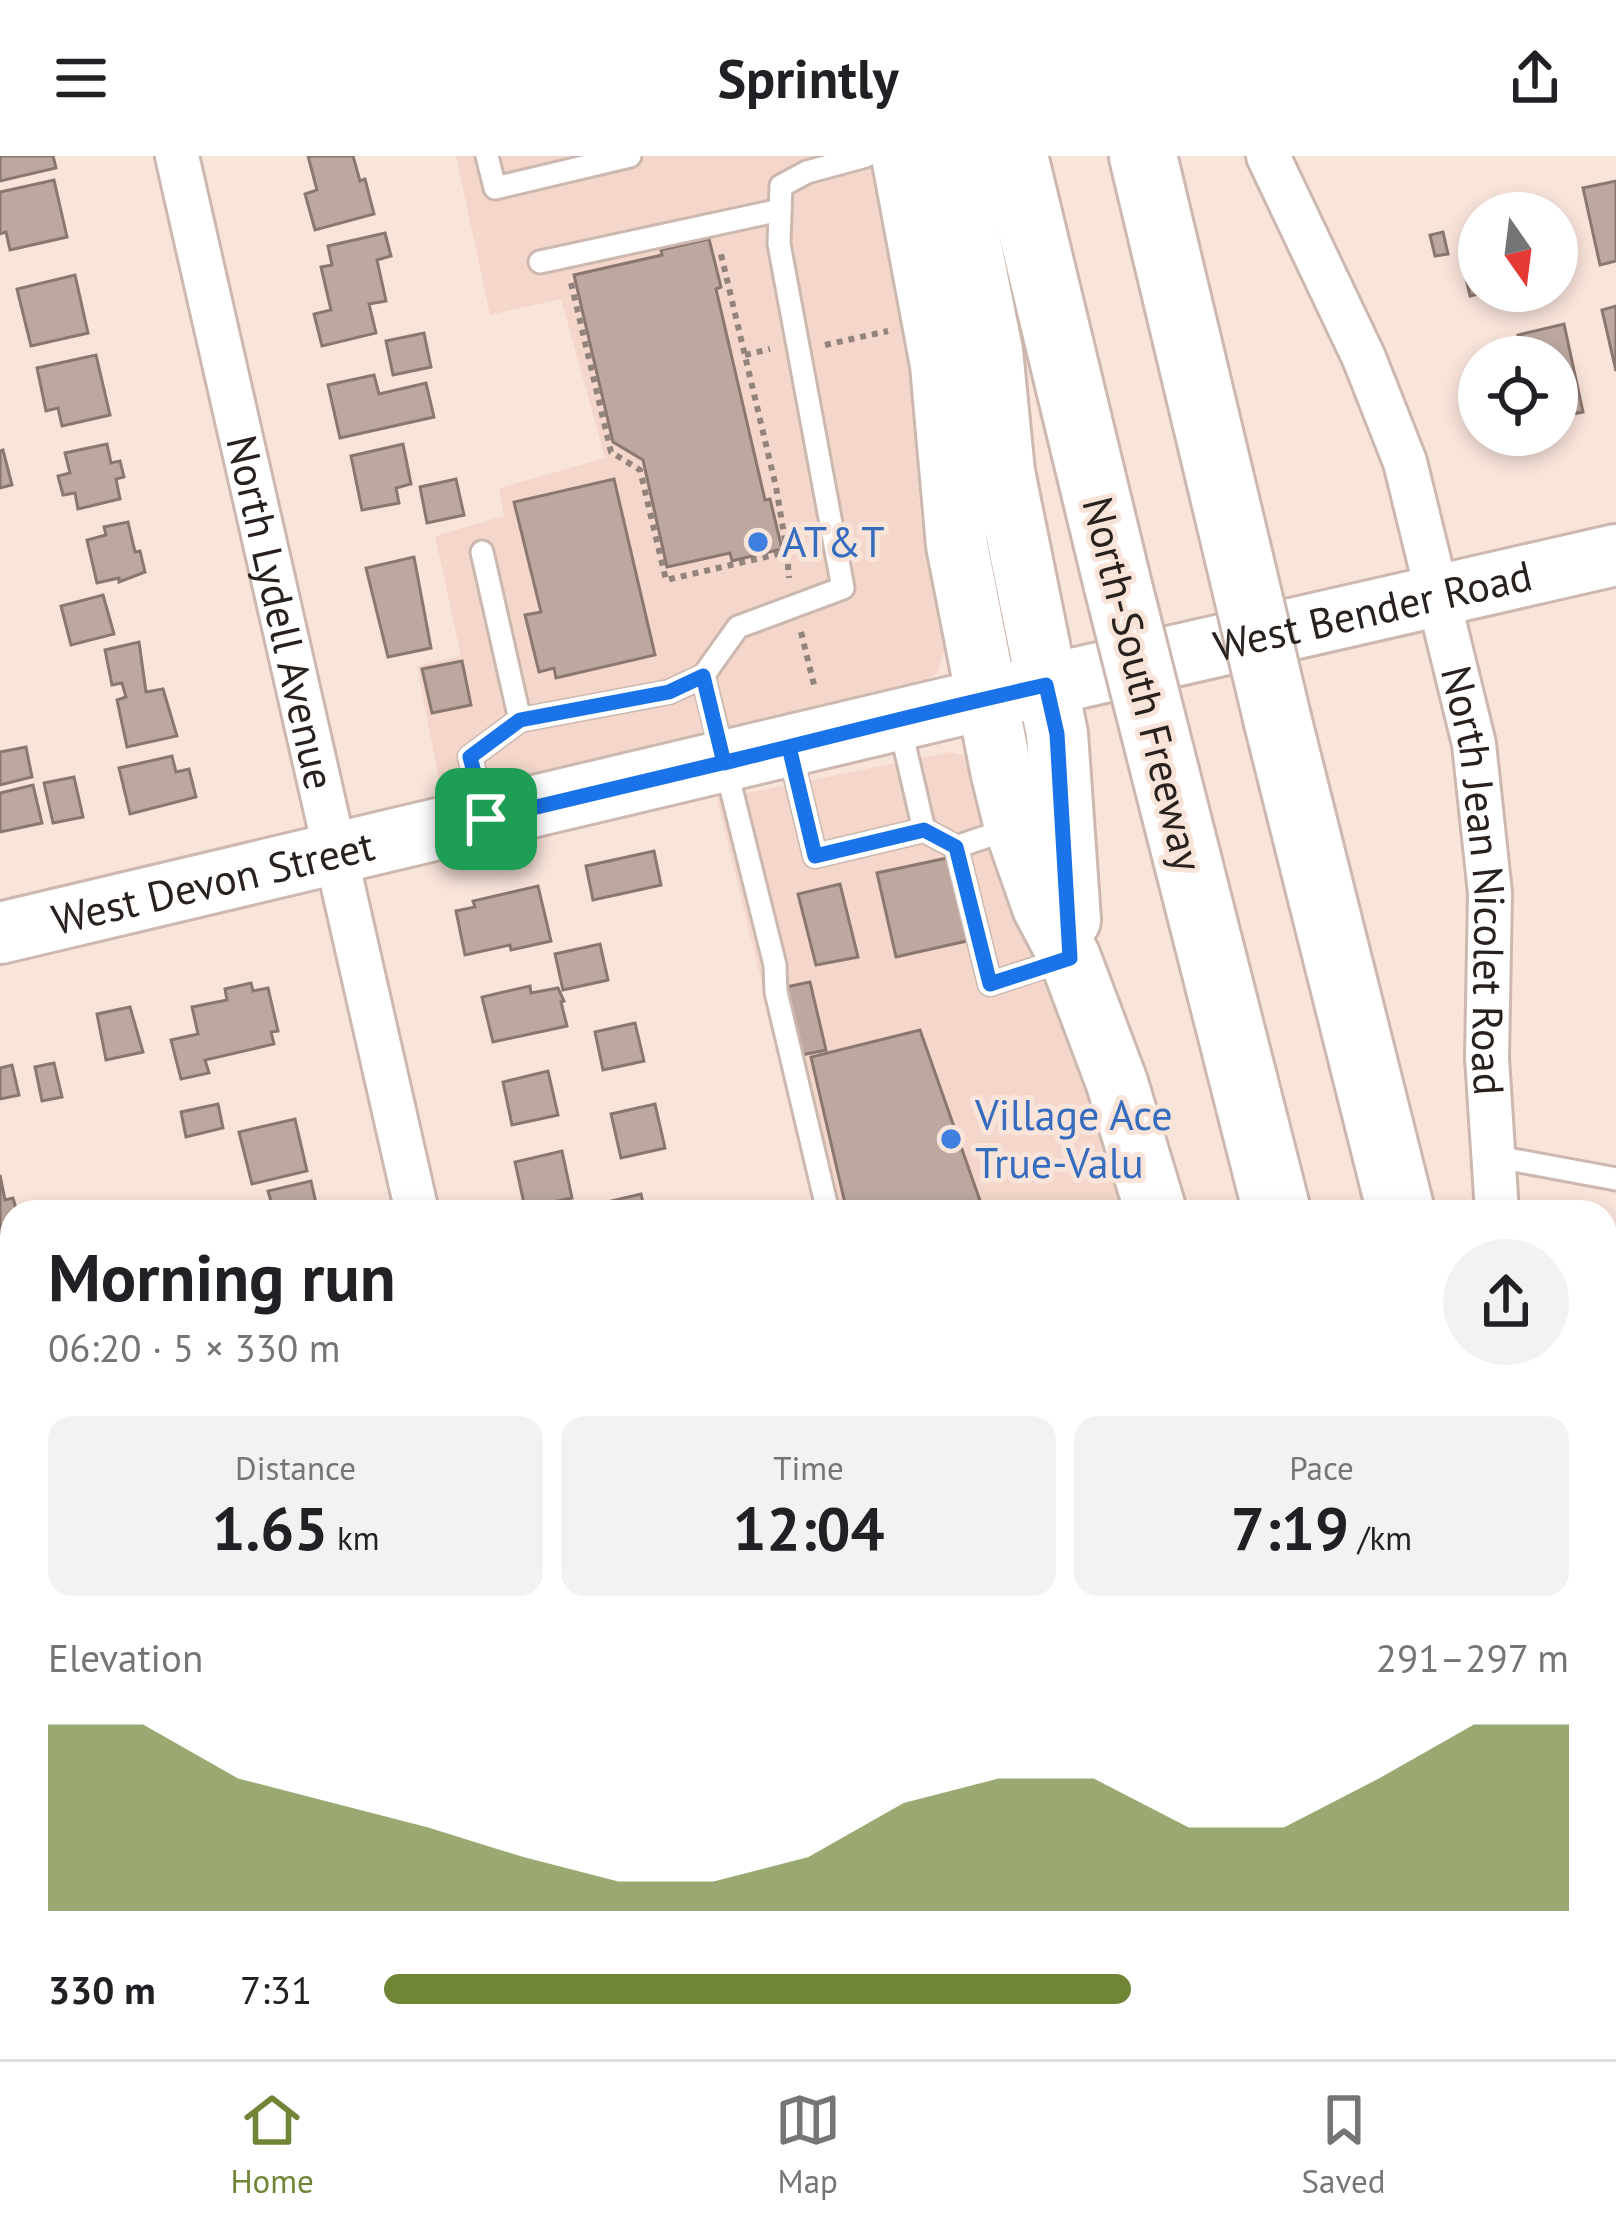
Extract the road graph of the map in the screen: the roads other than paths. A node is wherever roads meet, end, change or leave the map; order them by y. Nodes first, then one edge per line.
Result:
1 (177, 156) edge
2 (487, 156) edge
3 (630, 156) edge
4 (866, 156) edge
5 (902, 156) edge
6 (953, 156) edge
7 (1014, 156) edge
8 (1143, 156) edge
9 (1268, 156) edge
10 (780, 210) junction
11 (540, 262) dead end
12 (482, 552) dead end
13 (1616, 555) edge
14 (1439, 597) junction
15 (703, 676) junction
16 (1018, 691) junction
17 (520, 720) junction
18 (898, 720) junction
19 (789, 747) junction
20 (716, 765) junction
21 (486, 819) junction
22 (1015, 827) junction
23 (924, 830) junction
24 (956, 847) junction
25 (334, 855) junction
26 (0, 933) edge
27 (1070, 958) junction
28 (1492, 1156) junction
29 (1616, 1179) edge
30 (414, 1200) edge
31 (825, 1200) edge
32 (1152, 1200) edge
33 (1274, 1200) edge
34 (1398, 1200) edge
35 (1496, 1200) edge

1 - 25 street, North Lydell Avenue
2 - 3 lane
4 - 10 lane
5 - 16 main road
6 - 16 main road
7 - 33 highway, North-South Freeway, bridge
8 - 34 highway, bridge
9 - 14 street, North Jean Nicolet Road
10 - 11 lane
10 - 15 lane
12 - 17 lane
13 - 14 main road, West Bender Road
14 - 16 main road, West Bender Road
14 - 28 street, North Jean Nicolet Road
15 - 17 lane
15 - 20 lane
16 - 18 main road, West Bender Road
16 - 22 main road
16 - 27 main road
17 - 21 lane
18 - 19 main road, West Bender Road
18 - 23 lane
19 - 20 main road, West Bender Road
19 - 23 lane
20 - 21 main road, West Devon Street
20 - 31 lane
21 - 25 main road, West Devon Street
22 - 24 lane
22 - 27 main road
23 - 24 lane
24 - 27 lane
25 - 26 main road, West Devon Street
25 - 30 street, North Lydell Avenue
27 - 32 main road
28 - 29 lane
28 - 35 street, North Jean Nicolet Road

